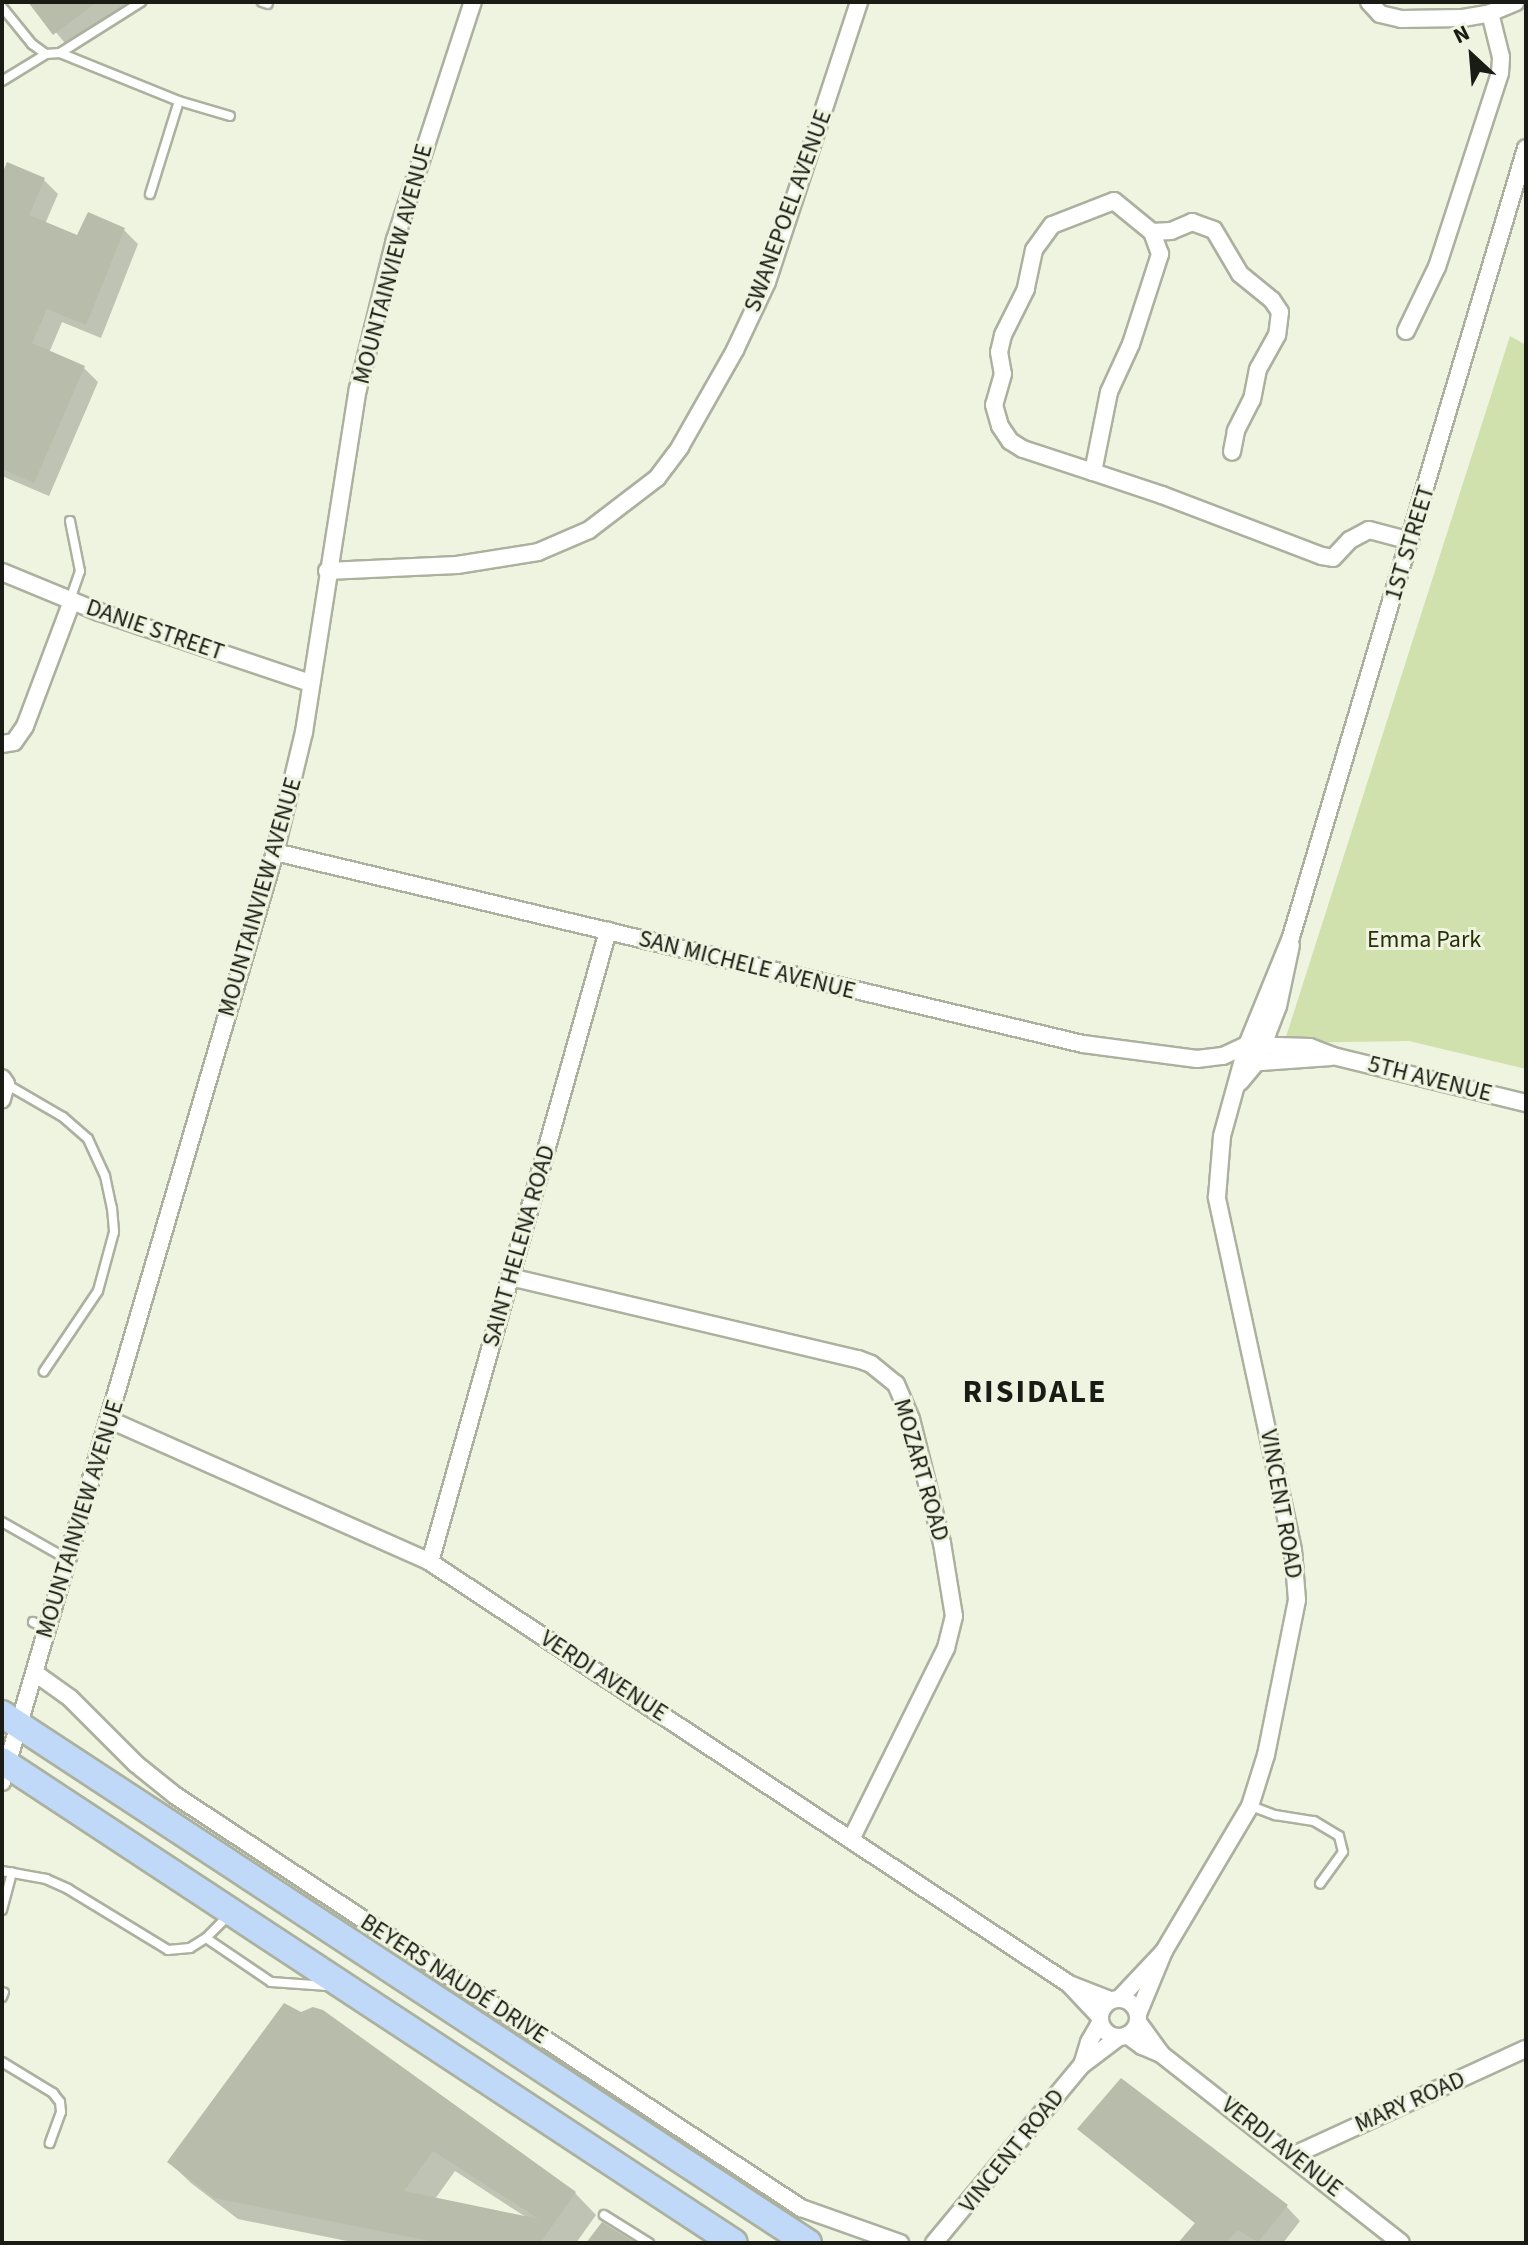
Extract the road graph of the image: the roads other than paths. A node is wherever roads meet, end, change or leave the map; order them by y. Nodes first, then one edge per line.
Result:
1 (141, 2) edge
2 (473, 2) edge
3 (859, 2) edge
4 (1369, 2) edge
5 (1516, 2) edge
6 (2, 7) edge
7 (1490, 13) junction
8 (60, 53) junction
9 (46, 54) junction
10 (2, 81) edge
11 (179, 101) junction
12 (230, 116) dead end
13 (1526, 148) edge
14 (150, 194) dead end
15 (1152, 232) junction
16 (1406, 331) dead end
17 (1232, 452) dead end
18 (1093, 472) junction
19 (70, 521) dead end
20 (1411, 541) junction
21 (327, 571) junction
22 (2, 572) edge
23 (71, 601) junction
24 (310, 683) junction
25 (2, 744) edge
26 (275, 852) junction
27 (608, 931) junction
28 (1255, 1045) junction
29 (1223, 1056) junction
30 (1333, 1056) junction
31 (1248, 1063) junction
32 (3, 1087) edge
33 (1525, 1106) edge
34 (510, 1277) junction
35 (44, 1371) dead end
36 (110, 1420) junction
37 (2, 1522) edge
38 (67, 1559) junction
39 (430, 1562) junction
40 (35, 1673) junction
41 (10, 1719) edge
42 (4, 1769) edge
43 (1250, 1806) junction
44 (851, 1839) junction
45 (2, 1871) edge
46 (12, 1872) junction
47 (1320, 1884) dead end
48 (2, 1910) edge
49 (232, 1912) junction
50 (206, 1938) junction
51 (1164, 1951) junction
52 (1069, 1984) junction
53 (345, 1987) junction
54 (1114, 2000) junction
55 (1100, 2019) junction
56 (1130, 2027) junction
57 (1526, 2049) edge
58 (2, 2062) edge
59 (1082, 2065) junction
60 (50, 2143) dead end
61 (1294, 2155) junction
62 (604, 2215) dead end
63 (939, 2241) edge
64 (649, 2243) edge
65 (734, 2243) edge
66 (808, 2243) edge
67 (900, 2243) edge
68 (1401, 2243) edge

1 - 8 lane
2 - 21 street, MOUNTAINVIEW AVENUE
3 - 21 street, SWANEPOEL AVENUE
4 - 7 street
5 - 7 street
6 - 9 lane
7 - 16 street
8 - 9 lane
8 - 11 lane
9 - 10 lane
11 - 12 lane
11 - 14 lane
13 - 20 street, 1ST STREET
15 - 17 street
15 - 18 street
15 - 18 street
18 - 20 street
19 - 23 lane
20 - 28 street, 1ST STREET
21 - 24 street, MOUNTAINVIEW AVENUE
22 - 23 street, DANIE STREET
23 - 24 street, DANIE STREET
23 - 25 street
24 - 26 street, MOUNTAINVIEW AVENUE
26 - 27 street, SAN MICHELE AVENUE
26 - 36 street, MOUNTAINVIEW AVENUE
27 - 29 street, SAN MICHELE AVENUE
27 - 34 street, SAINT HELENA ROAD
28 - 29 street, SAN MICHELE AVENUE
28 - 30 street, SAN MICHELE AVENUE
28 - 31 street, 1ST STREET
29 - 31 street, SAN MICHELE AVENUE
30 - 31 street, SAN MICHELE AVENUE
30 - 33 street, 5TH AVENUE
31 - 43 street, VINCENT ROAD
32 - 35 lane
34 - 39 street, SAINT HELENA ROAD
34 - 44 street, MOZART ROAD
36 - 38 street, MOUNTAINVIEW AVENUE
36 - 39 street, VERDI AVENUE
37 - 38 lane
38 - 40 street, MOUNTAINVIEW AVENUE
39 - 44 street, VERDI AVENUE
40 - 41 street, MOUNTAINVIEW AVENUE
40 - 67 street, BEYERS NAUDÉ DRIVE
41 - 42 street, MOUNTAINVIEW AVENUE
41 - 66 main road, BEYERS NAUDÉ DRIVE
42 - 49 main road
43 - 47 lane
43 - 51 street, VINCENT ROAD
44 - 52 street, VERDI AVENUE
45 - 46 lane
46 - 48 lane
46 - 50 lane
49 - 50 lane
49 - 53 main road
50 - 53 lane
51 - 54 street, VINCENT ROAD
51 - 56 street, VINCENT ROAD
52 - 54 street, VERDI AVENUE
52 - 55 street, VERDI AVENUE
53 - 65 main road
54 - 55 street, VINCENT ROAD
54 - 56 street, VERDI AVENUE
55 - 56 street, VERDI AVENUE
55 - 59 street, VINCENT ROAD
56 - 59 street, VINCENT ROAD
56 - 61 street, VERDI AVENUE
57 - 61 street, MARY ROAD
58 - 60 lane
59 - 63 street, VINCENT ROAD
61 - 68 street, VERDI AVENUE
62 - 64 lane

